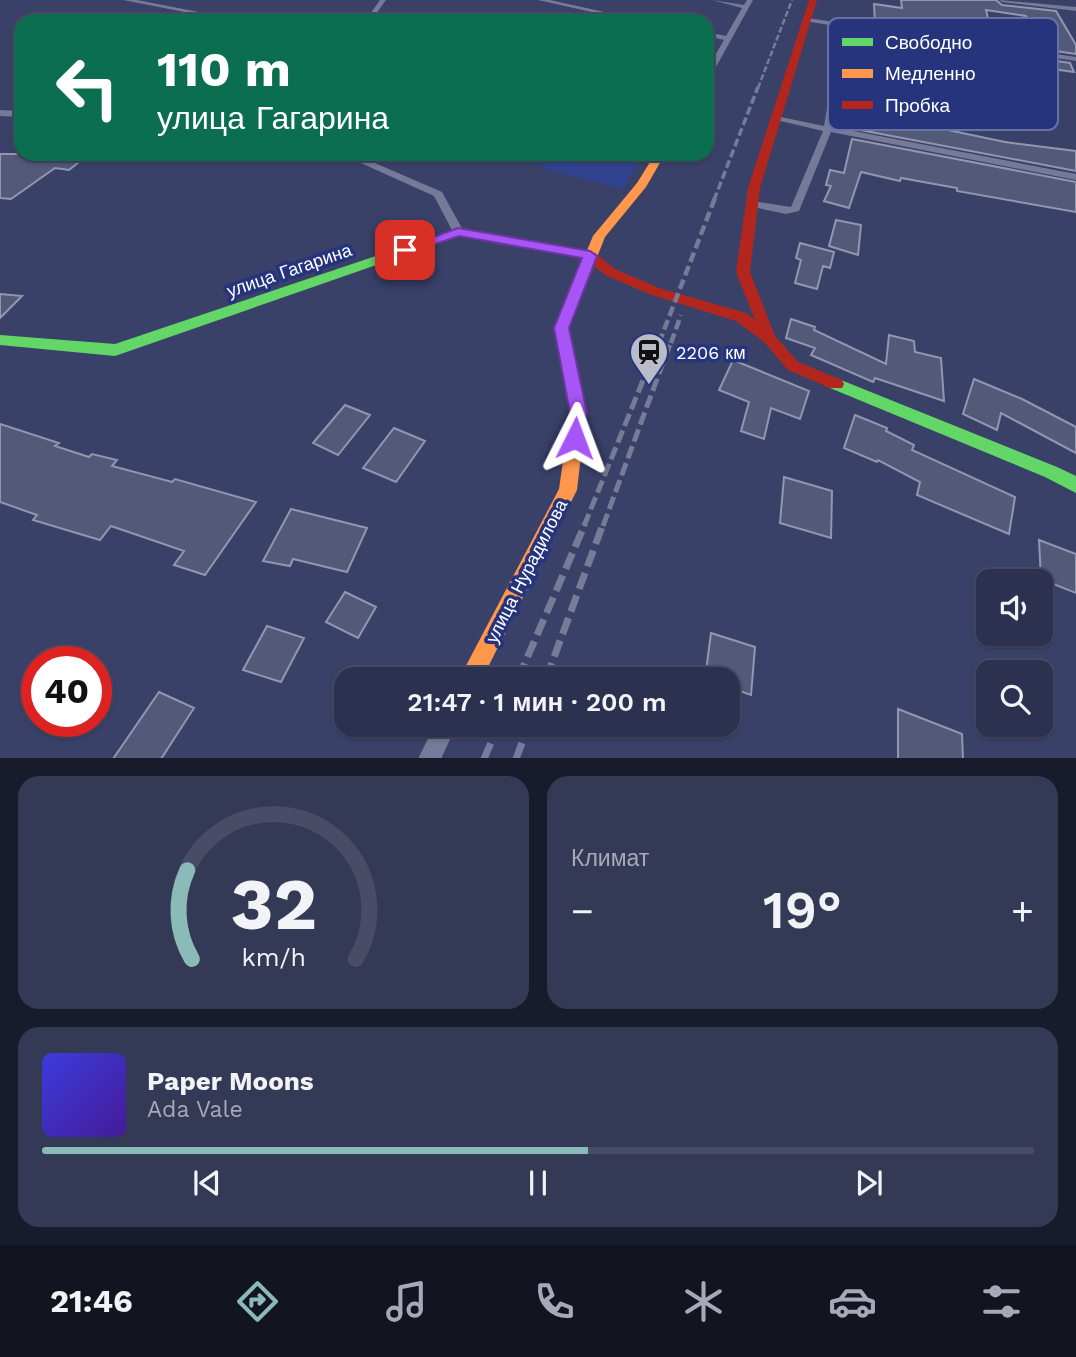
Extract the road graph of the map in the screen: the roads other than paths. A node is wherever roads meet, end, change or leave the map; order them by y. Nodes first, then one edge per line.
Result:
1 (126, 0) edge
2 (541, 0) edge
3 (715, 0) edge
4 (813, 0) edge
5 (1002, 0) edge
6 (748, 3) edge
7 (1076, 9) edge
8 (203, 14) edge
9 (608, 14) edge
10 (807, 20) junction
11 (828, 23) edge
12 (714, 36) edge
13 (729, 39) junction
14 (1058, 56) edge
15 (1076, 59) edge
16 (714, 64) edge
17 (776, 119) junction
18 (828, 129) joint
19 (833, 130) edge
20 (362, 161) edge
21 (656, 161) edge
22 (1076, 177) edge
23 (752, 204) junction
24 (458, 232) junction
25 (590, 256) junction
26 (769, 338) junction
27 (0, 340) edge
28 (1076, 485) edge
29 (476, 667) edge
30 (440, 737) edge
31 (429, 758) edge

1 - 8 street
2 - 9 street
3 - 6 street
4 - 10 street
5 - 7 street
6 - 13 street
10 - 11 street
10 - 17 street
12 - 13 street
13 - 16 street
14 - 15 street
17 - 18 street
17 - 23 street
18 - 23 street
19 - 22 street
20 - 24 street
21 - 25 street, улица Нурадилова
23 - 26 street
24 - 25 street, улица Гагарина
24 - 27 street, улица Гагарина
25 - 26 street
25 - 29 street, улица Нурадилова
26 - 28 street
30 - 31 street

